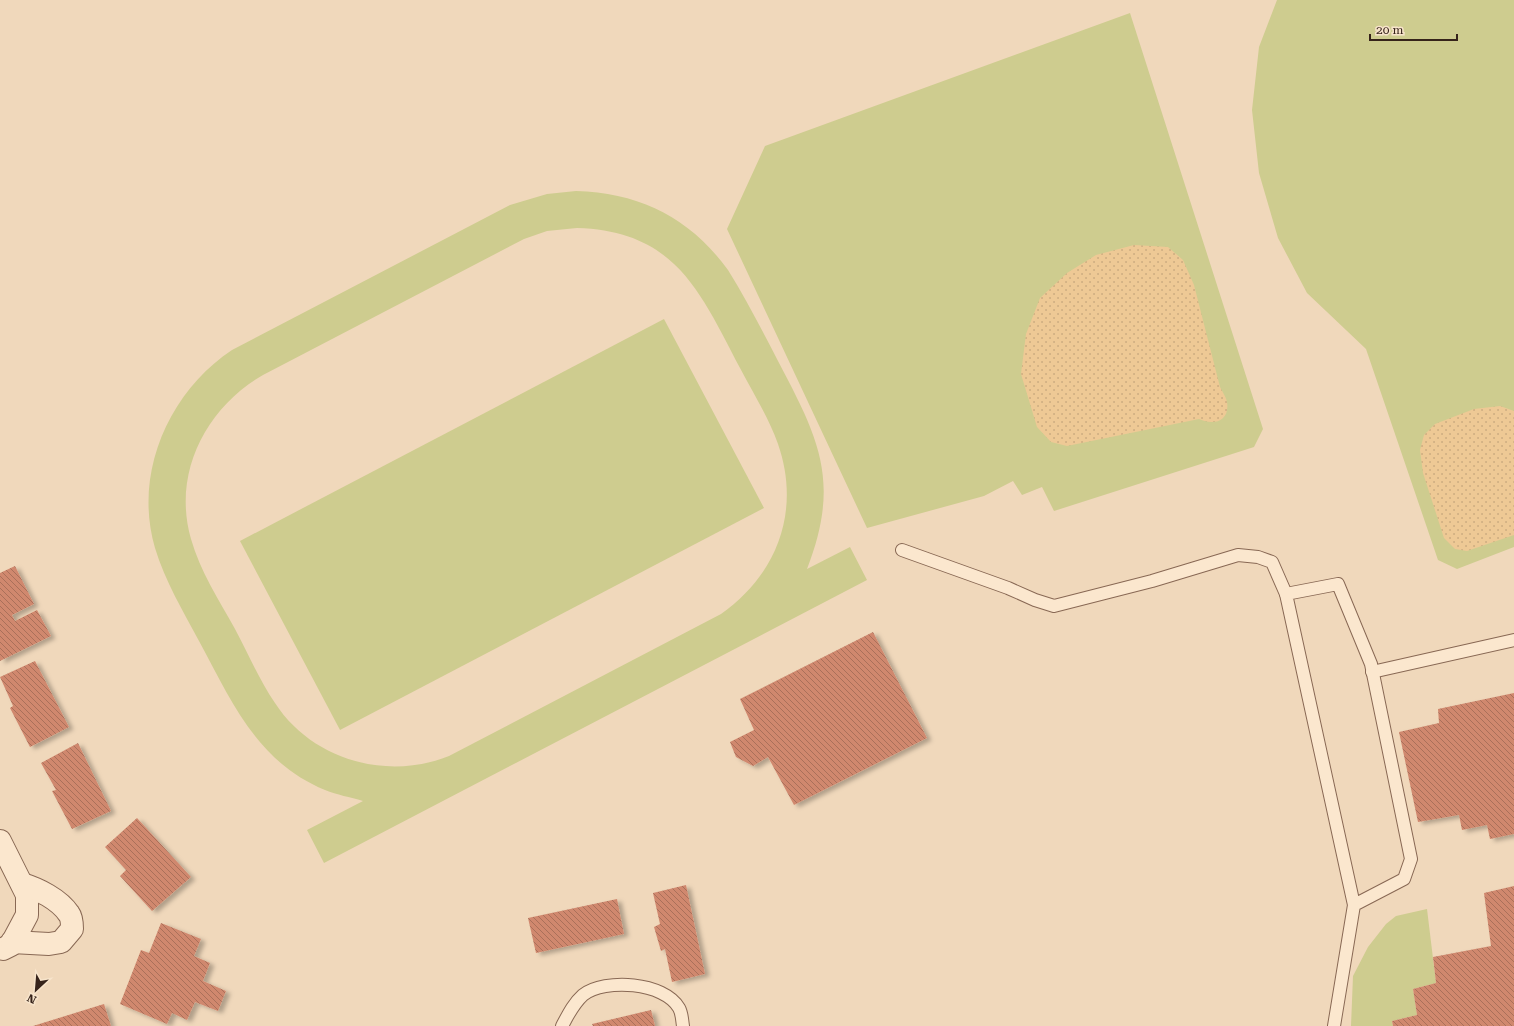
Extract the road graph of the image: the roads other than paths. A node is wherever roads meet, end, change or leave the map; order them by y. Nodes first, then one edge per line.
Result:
1 (902, 550) dead end
2 (1286, 594) junction
3 (1514, 640) edge
4 (1372, 672) junction
5 (0, 841) edge
6 (22, 884) junction
7 (1354, 905) junction
8 (6, 946) edge
9 (562, 1026) edge
10 (683, 1026) edge
11 (1334, 1026) edge

1 - 2 lane
2 - 4 lane
2 - 7 lane
3 - 4 lane
4 - 7 lane
5 - 6 street
6 - 8 street
6 - 8 street
7 - 11 lane
9 - 10 lane

